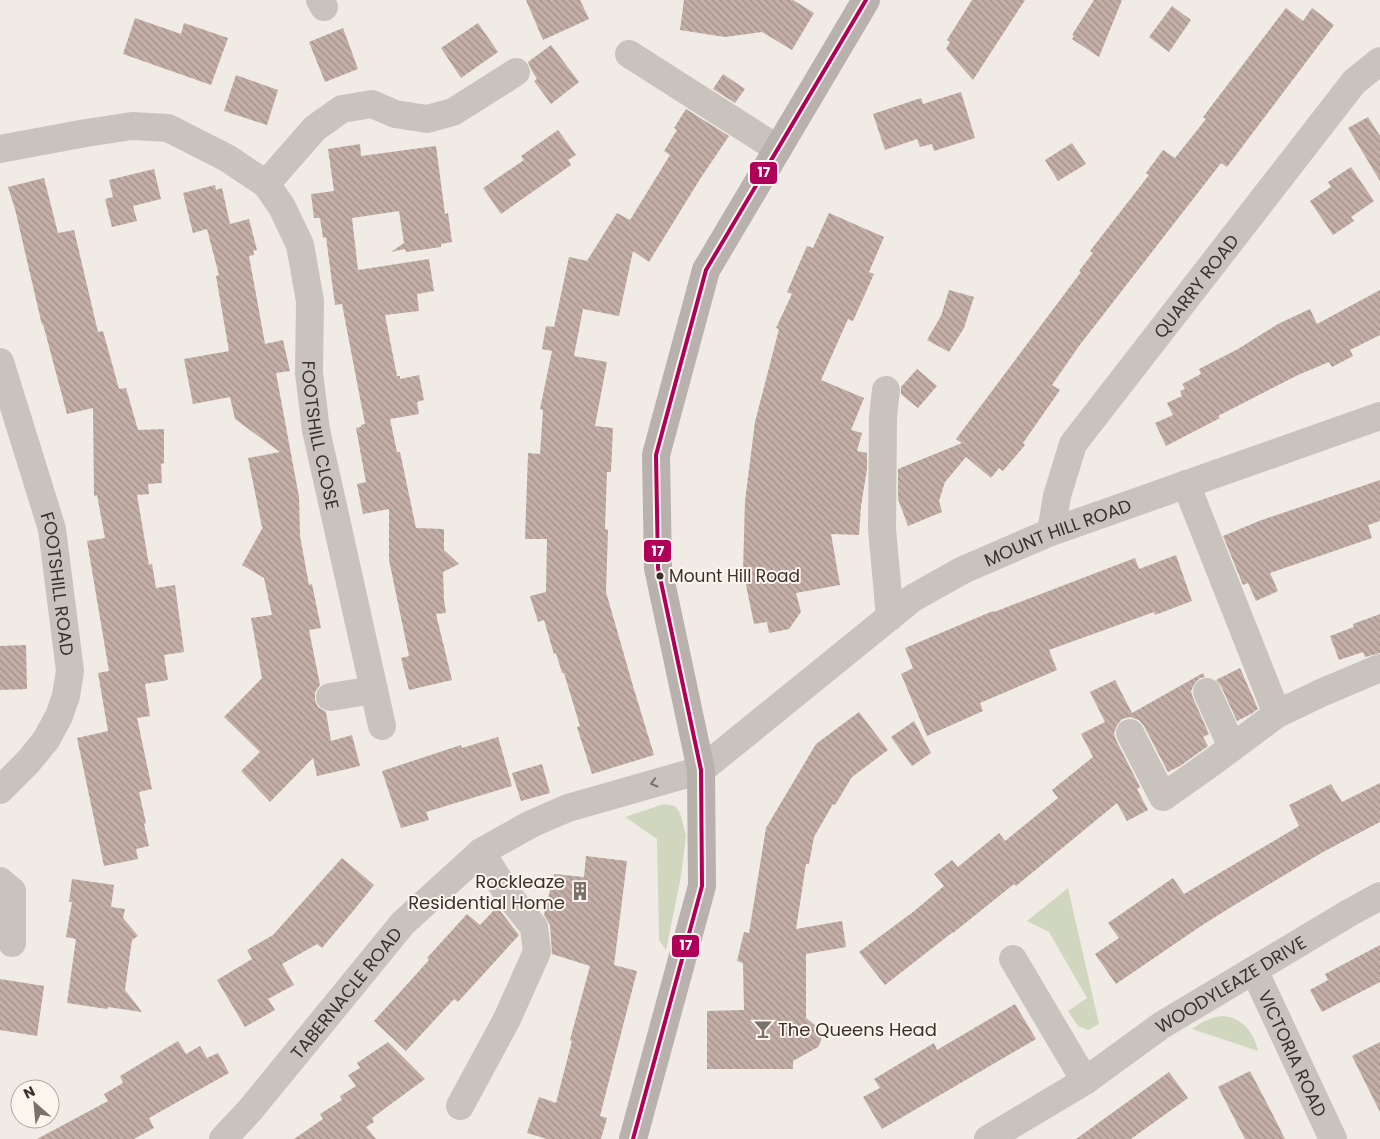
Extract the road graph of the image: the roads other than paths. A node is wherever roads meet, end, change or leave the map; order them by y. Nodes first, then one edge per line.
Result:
1 (866, 0) edge
2 (629, 54) dead end
3 (1380, 62) edge
4 (516, 72) dead end
5 (778, 148) junction
6 (0, 149) edge
7 (266, 184) junction
8 (0, 362) edge
9 (886, 390) dead end
10 (1380, 416) edge
11 (1186, 484) junction
12 (1052, 532) junction
13 (890, 617) junction
14 (1380, 668) edge
15 (374, 690) junction
16 (1207, 692) dead end
17 (330, 697) dead end
18 (1277, 714) junction
19 (382, 726) dead end
20 (1130, 733) dead end
21 (1232, 747) junction
22 (701, 770) junction
23 (0, 790) edge
24 (481, 852) junction
25 (0, 881) edge
26 (1380, 896) edge
27 (12, 943) dead end
28 (1012, 959) dead end
29 (1254, 970) junction
30 (1085, 1081) junction
31 (460, 1106) dead end
32 (223, 1139) edge
33 (634, 1139) edge
34 (988, 1139) edge
35 (1333, 1139) edge

1 - 5 main road
2 - 5 street
3 - 12 street, QUARRY ROAD
4 - 7 street
5 - 22 main road
6 - 7 street, FOOTSHILL CLOSE
7 - 15 street, FOOTSHILL CLOSE
8 - 23 street, FOOTSHILL ROAD
9 - 13 street
10 - 11 street, MOUNT HILL ROAD
11 - 12 street, MOUNT HILL ROAD
11 - 18 street
12 - 13 street, MOUNT HILL ROAD
13 - 22 street, MOUNT HILL ROAD
14 - 18 street
15 - 17 street
15 - 19 street, FOOTSHILL CLOSE
16 - 21 street
18 - 21 street
20 - 21 street
22 -> 24 street, TABERNACLE ROAD
22 - 33 main road
24 - 31 street
24 - 32 street, TABERNACLE ROAD
25 - 27 street
26 - 29 street, WOODYLEAZE DRIVE
28 - 30 street
29 - 30 street, WOODYLEAZE DRIVE
29 - 35 street, VICTORIA ROAD
30 - 34 street, WOODYLEAZE DRIVE

